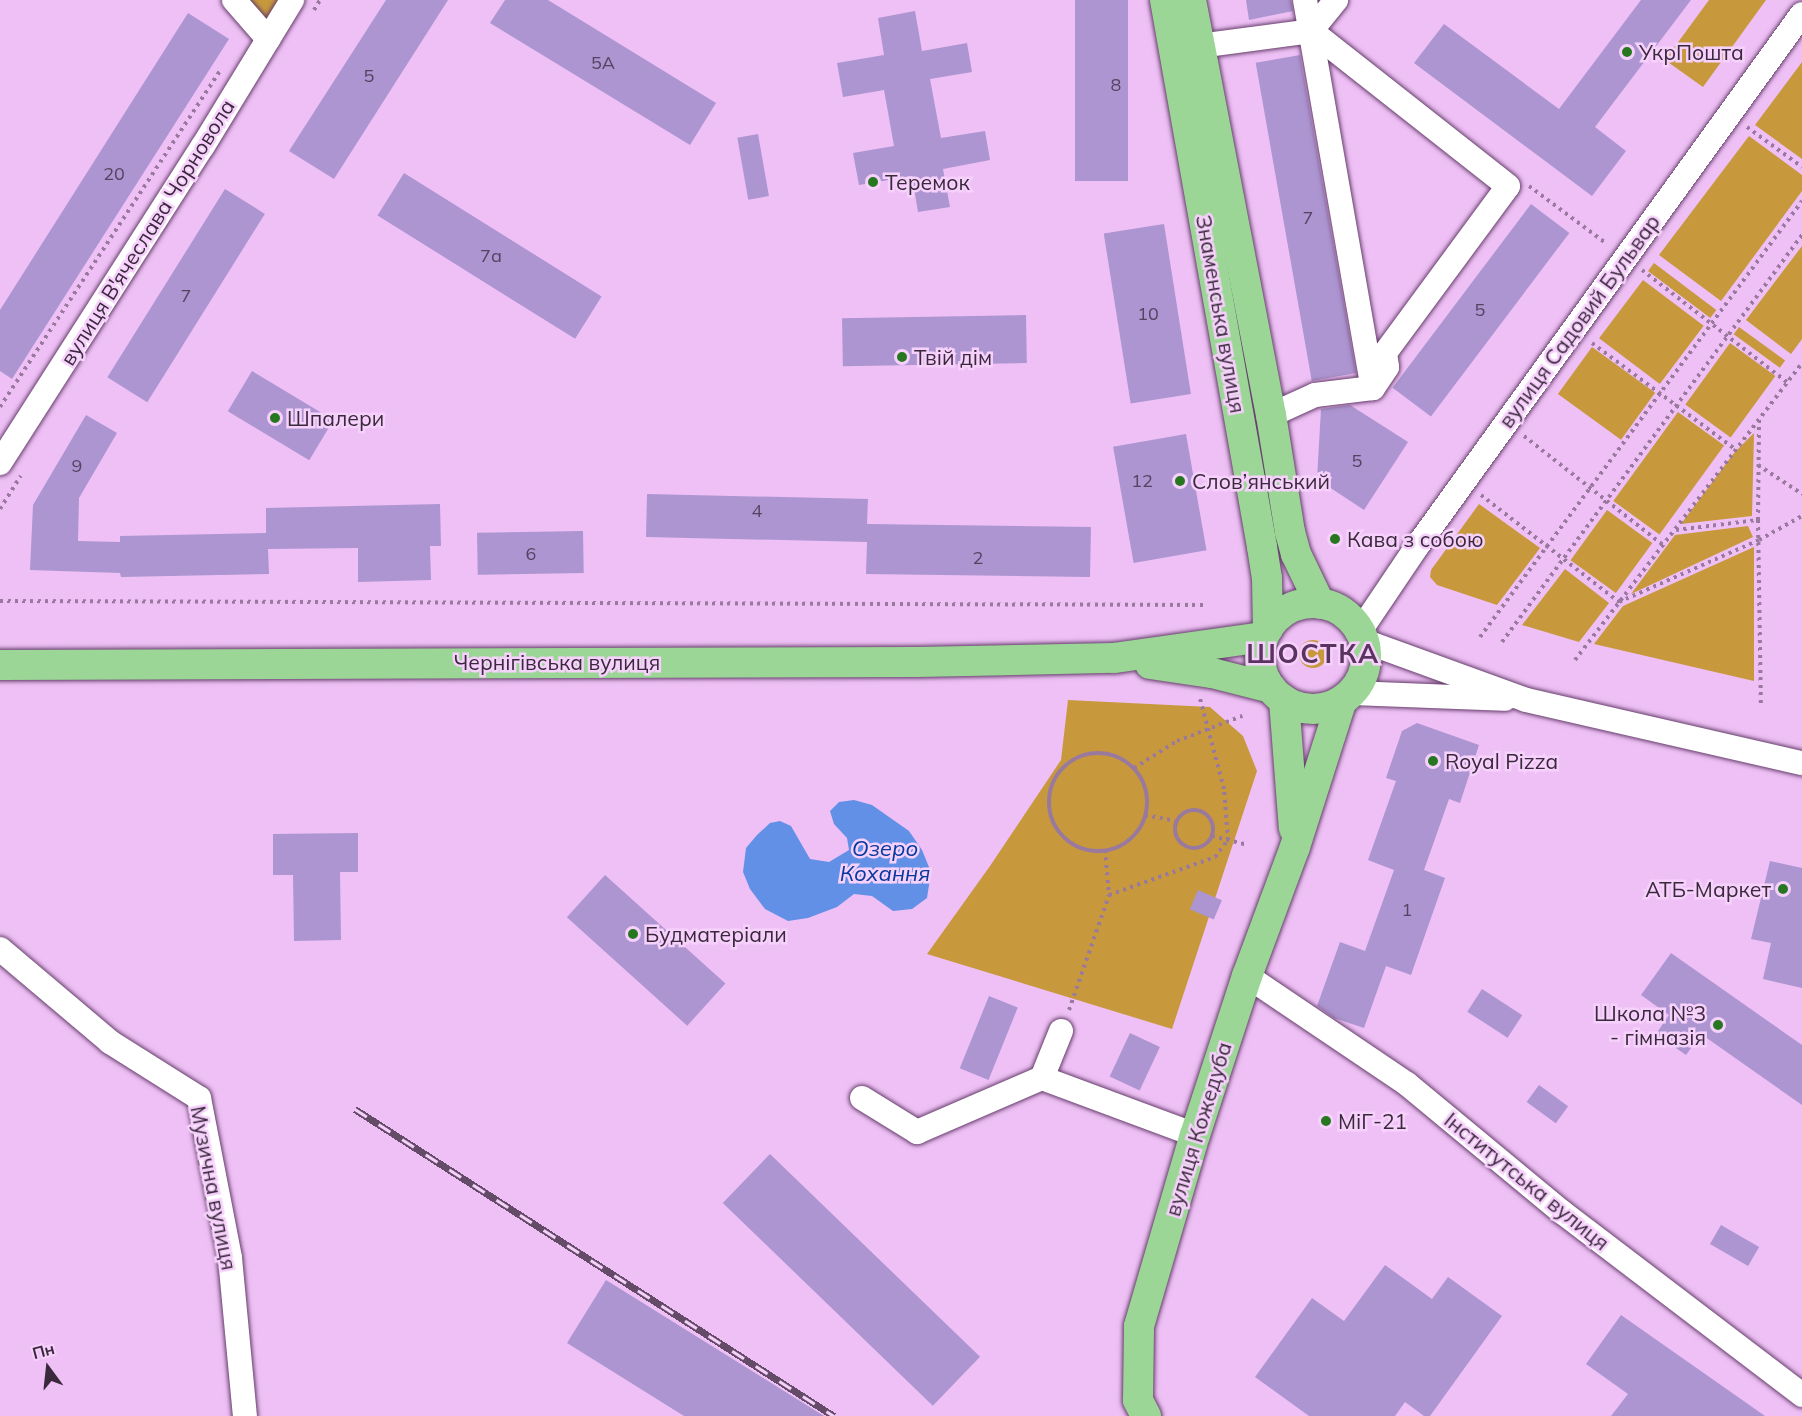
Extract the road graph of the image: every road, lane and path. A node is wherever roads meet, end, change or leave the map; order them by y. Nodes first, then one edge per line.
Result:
1 (234, 0) edge
2 (292, 0) edge
3 (1165, 0) edge
4 (1191, 0) edge
5 (1305, 0) edge
6 (1336, 0) edge
7 (1802, 14) edge
8 (1311, 31) junction
9 (268, 39) junction
10 (1198, 46) junction
11 (226, 60) dead end
12 (1730, 114) junction
13 (1802, 167) edge
14 (1508, 186) junction
15 (1802, 201) edge
16 (1802, 235) edge
17 (1626, 258) junction
18 (1713, 325) junction
19 (1574, 329) junction
20 (1802, 363) edge
21 (1788, 382) junction
22 (1373, 388) junction
23 (1661, 394) junction
24 (1676, 405) junction
25 (0, 407) edge
26 (1271, 415) junction
27 (1759, 419) junction
28 (1506, 422) junction
29 (1736, 450) junction
30 (0, 463) edge
31 (1758, 465) junction
32 (1464, 481) junction
33 (1591, 489) junction
34 (1802, 494) edge
35 (1605, 502) junction
36 (1802, 516) edge
37 (1758, 520) junction
38 (1675, 530) junction
39 (1759, 540) junction
40 (1663, 545) junction
41 (1547, 548) junction
42 (1563, 559) junction
43 (0, 601) edge
44 (1619, 602) junction
45 (1320, 604) junction
46 (1204, 605) dead end
47 (1266, 633) junction
48 (1362, 636) junction
49 (1480, 637) dead end
50 (1502, 642) dead end
51 (1114, 658) junction
52 (1575, 660) dead end
53 (0, 666) edge
54 (1198, 692) dead end
55 (1277, 694) junction
56 (1347, 696) junction
57 (1526, 700) junction
58 (1761, 704) dead end
59 (1242, 716) dead end
60 (1209, 731) junction
61 (1802, 763) edge
62 (1134, 768) junction
63 (1145, 815) junction
64 (1176, 821) junction
65 (1212, 836) junction
66 (1228, 840) junction
67 (1245, 844) dead end
68 (1295, 847) junction
69 (1105, 850) junction
70 (1109, 895) junction
71 (0, 949) edge
72 (1247, 976) junction
73 (1061, 1031) joint
74 (1042, 1078) junction
75 (862, 1098) dead end
76 (1195, 1135) junction
77 (1802, 1395) edge
78 (244, 1416) edge
79 (1146, 1416) edge

1 - 9 street
2 - 9 street, вулиця В'ячеслава Чорновола
3 - 47 main road, Знаменська вулиця
4 - 10 main road, Знаменська вулиця
5 - 8 street
6 - 8 street
7 - 12 street, вулиця Садовий Бульвар
8 - 10 street
8 - 14 street
8 - 22 street
9 - 30 street, вулиця В'ячеслава Чорновола
10 - 26 main road, Знаменська вулиця
11 - 25 path
12 - 13 path
12 - 17 street, вулиця Садовий Бульвар
14 - 17 path
14 - 22 street
15 - 18 path
16 - 24 path
17 - 18 path
17 - 19 street, вулиця Садовий Бульвар
18 - 21 path
18 - 23 path
19 - 23 path
19 - 28 street, вулиця Садовий Бульвар
20 - 21 path
21 - 27 path
22 - 26 street
23 - 24 path
23 - 33 path
24 - 29 path
24 - 35 path
26 - 45 main road, Знаменська вулиця
27 - 29 path
27 - 31 path
28 - 32 street, вулиця Садовий Бульвар
28 - 33 path
29 - 38 path
31 - 34 path
31 - 37 path
32 - 41 path
32 - 48 street, вулиця Садовий Бульвар
33 - 35 path
33 - 41 path
35 - 40 path
35 - 42 path
36 - 39 path
37 - 38 path
37 - 39 path
38 - 40 path
39 - 44 path
39 - 58 path
40 - 44 path
41 - 42 path
41 - 49 path
42 - 44 path
42 - 50 path
43 - 46 path
44 - 52 path
45 - 47 main road
45 - 48 main road
47 - 51 main road, Чернігівська вулиця
47 - 55 main road
48 - 56 main road
48 - 57 street
51 - 53 main road, Чернігівська вулиця
51 - 55 main road, Чернігівська вулиця
54 - 60 path
55 - 56 main road
55 - 68 main road, вулиця Кожедуба
56 - 57 street
56 - 68 main road, вулиця Кожедуба
57 - 61 street
59 - 60 path
60 - 62 path
60 - 66 path
62 - 63 path
62 - 69 path
63 - 64 path
63 - 69 path
64 - 65 path
64 - 65 path
65 - 66 path
66 - 67 path
66 - 70 path
68 - 72 main road, вулиця Кожедуба
69 - 70 path
70 - 73 path
71 - 78 street, Музична вулиця
72 - 76 main road, вулиця Кожедуба
72 - 77 street, Інститутська вулиця
73 - 74 street
74 - 75 street
74 - 76 street
76 - 79 main road, вулиця Кожедуба

